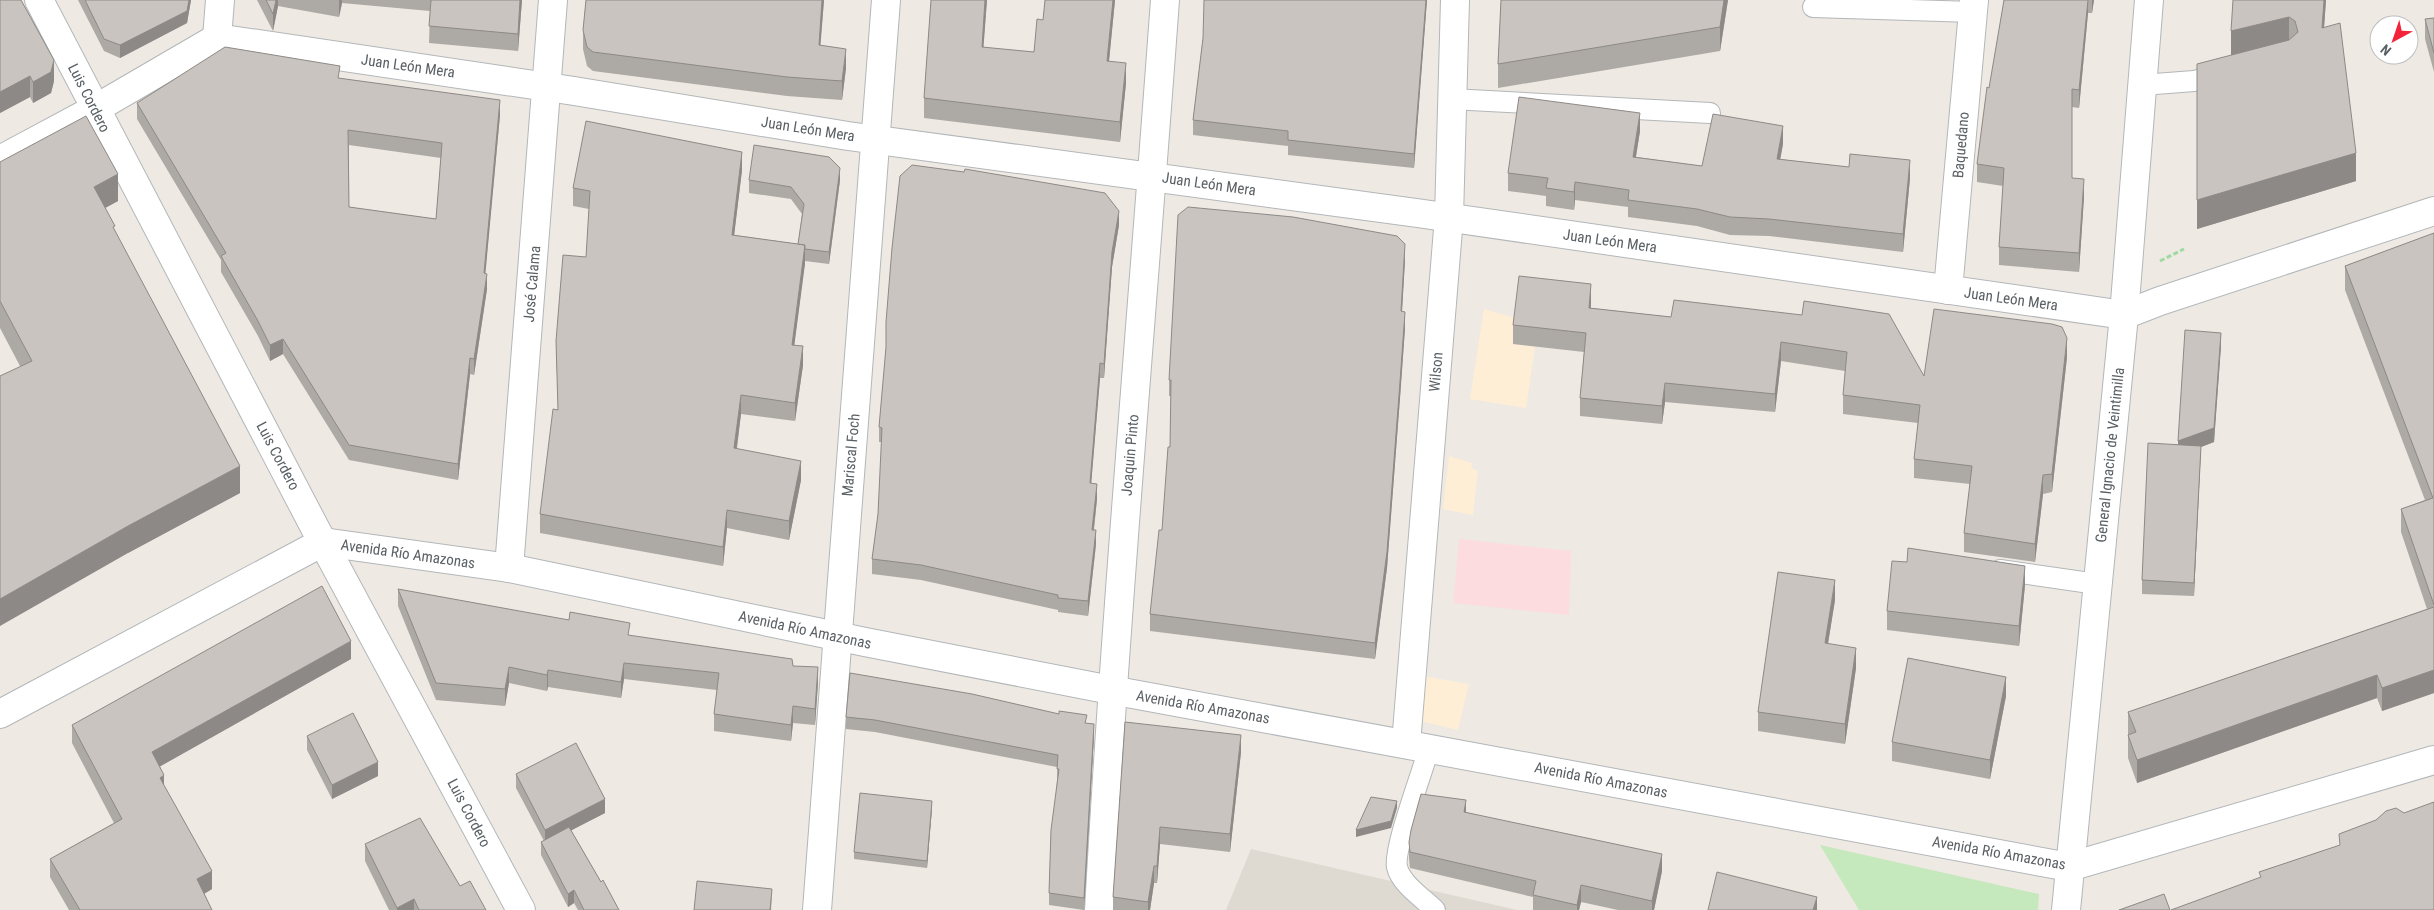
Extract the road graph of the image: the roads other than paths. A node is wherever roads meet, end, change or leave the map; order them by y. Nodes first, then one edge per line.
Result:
1 (39, 0) edge
2 (220, 0) edge
3 (553, 0) edge
4 (886, 0) edge
5 (1165, 0) edge
6 (1455, 0) edge
7 (2149, 0) edge
8 (1974, 6) edge
9 (1813, 7) dead end
10 (217, 38) junction
11 (2241, 69) edge
12 (2142, 85) junction
13 (548, 87) junction
14 (1451, 99) junction
15 (95, 109) junction
16 (1710, 112) dead end
17 (875, 139) junction
18 (0, 160) edge
19 (1153, 176) junction
20 (2434, 211) edge
21 (1449, 217) junction
22 (1948, 290) junction
23 (2124, 315) junction
24 (323, 542) junction
25 (1980, 567) edge
26 (509, 568) junction
27 (2097, 584) junction
28 (837, 637) junction
29 (1111, 690) junction
30 (0, 714) edge
31 (1417, 746) junction
32 (2434, 760) edge
33 (2069, 867) junction
34 (521, 910) edge
35 (818, 910) edge
36 (1099, 910) edge
37 (1434, 910) edge
38 (2066, 910) edge

1 - 15 street, Luis Cordero
2 - 10 street
3 - 13 street, José Calama
4 - 17 street, Mariscal Foch
5 - 19 street, Joaquin Pinto
6 - 14 street, Wilson
7 - 12 street, General Ignacio de Veintimilla
8 - 9 lane
8 - 22 street, Baquedano
10 - 13 street, Juan León Mera
10 - 15 street
11 - 12 lane
12 - 23 street, General Ignacio de Veintimilla
13 - 17 street, Juan León Mera
13 - 26 street, José Calama
14 - 16 lane
14 - 21 street, Wilson
15 - 18 street
15 - 24 street, Luis Cordero
17 - 19 street, Juan León Mera
17 - 28 street, Mariscal Foch
19 - 21 street, Juan León Mera
19 - 29 street, Joaquin Pinto
20 - 23 street, Juan León Mera
21 - 22 street, Juan León Mera
21 - 31 street, Wilson
22 - 23 street, Juan León Mera
23 - 27 street, General Ignacio de Veintimilla
24 - 26 street, Avenida Río Amazonas
24 - 30 street, Avenida Río Amazonas
24 - 34 street, Luis Cordero
25 - 27 lane
26 - 28 street, Avenida Río Amazonas
27 - 33 street, General Ignacio de Veintimilla
28 - 29 street, Avenida Río Amazonas
28 - 35 street, Mariscal Foch
29 - 31 street, Avenida Río Amazonas
29 - 36 street, Joaquin Pinto
31 - 33 street, Avenida Río Amazonas
31 - 37 lane
32 - 33 street, Avenida Río Amazonas
33 - 38 street, General Ignacio de Veintimilla

